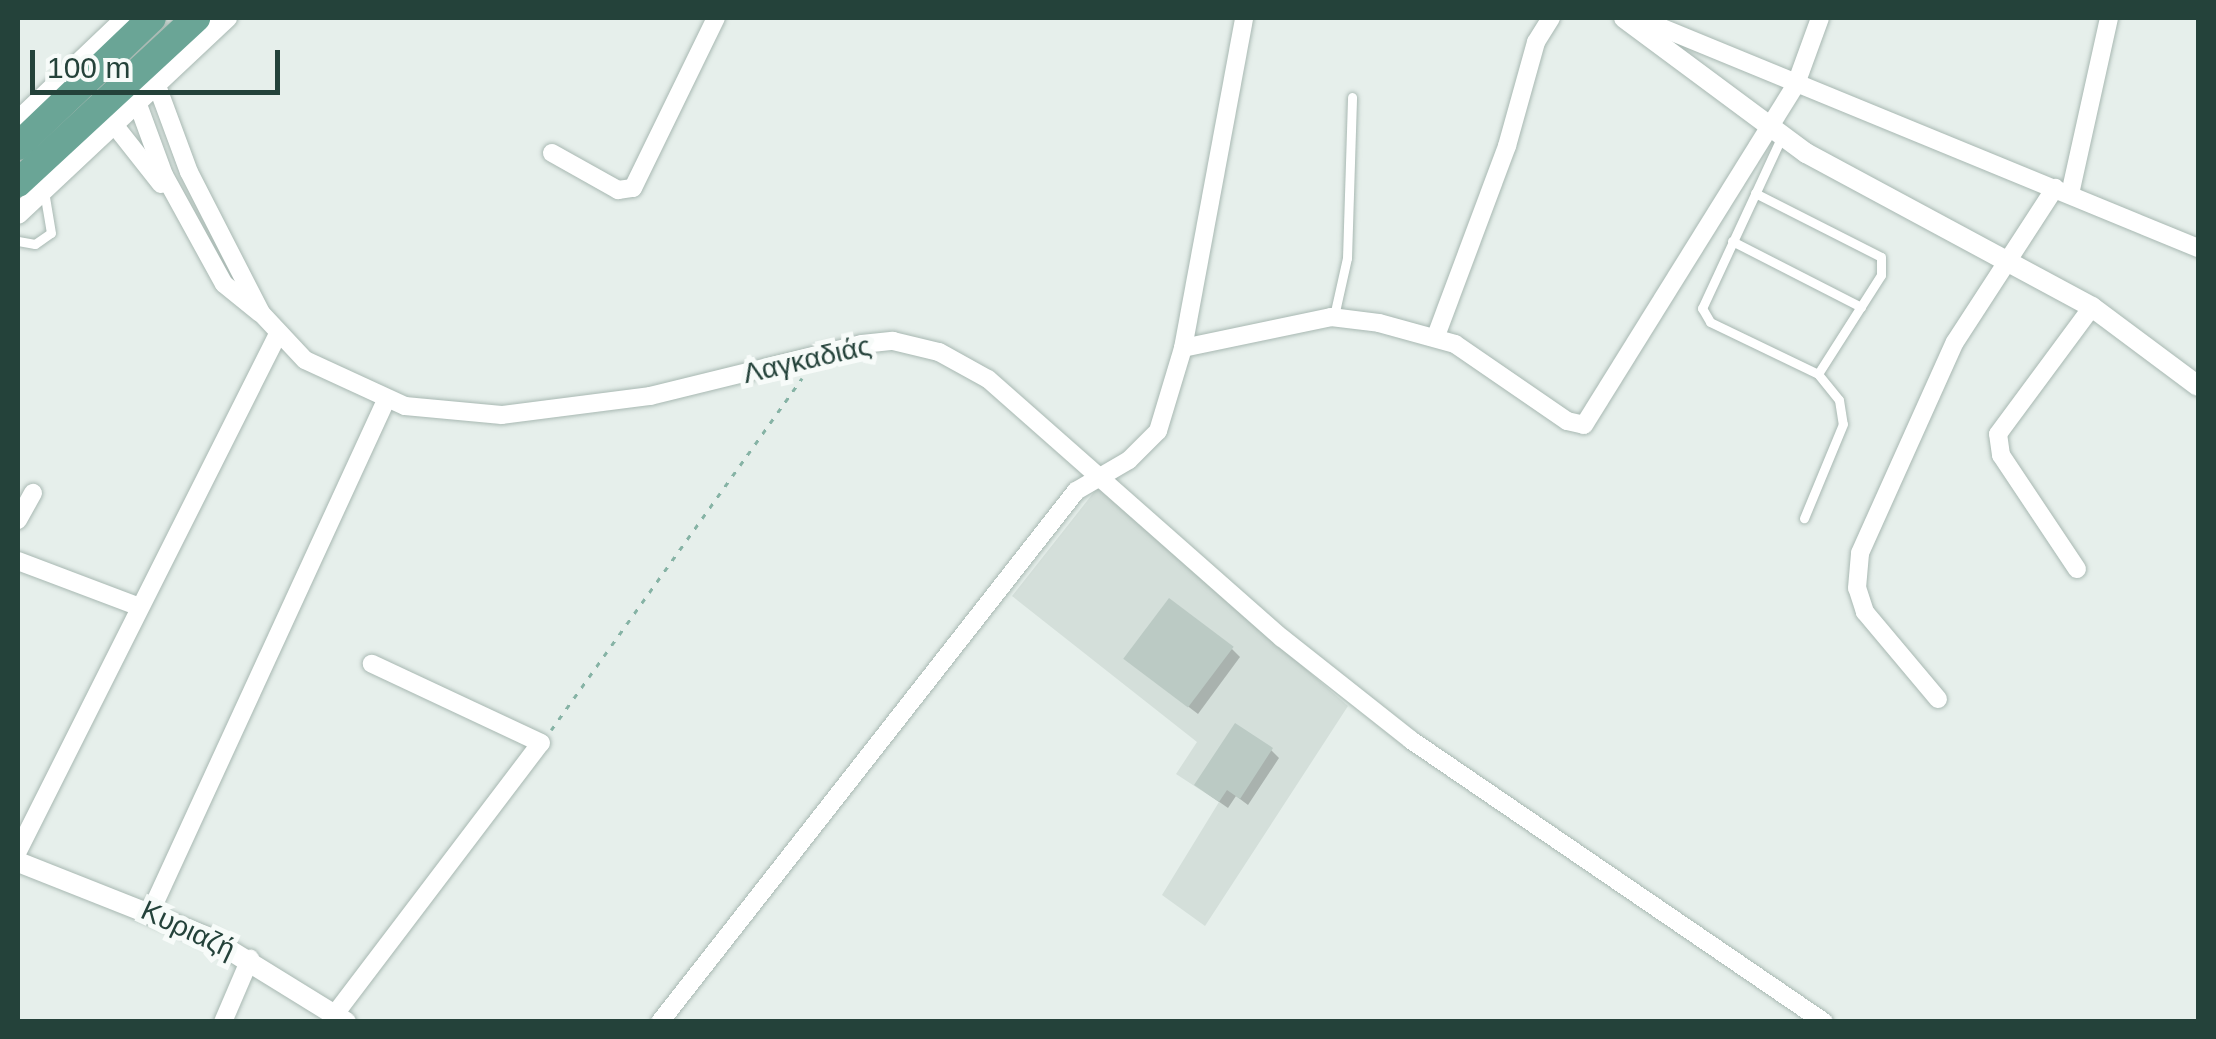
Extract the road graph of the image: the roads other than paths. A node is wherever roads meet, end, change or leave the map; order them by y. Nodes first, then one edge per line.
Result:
1 (126, 18) edge
2 (152, 18) edge
3 (196, 18) edge
4 (227, 18) edge
5 (716, 18) edge
6 (1244, 18) edge
7 (1551, 18) edge
8 (1624, 18) edge
9 (1820, 18) edge
10 (2109, 18) edge
11 (1647, 24) edge
12 (1796, 84) junction
13 (160, 91) dead end
14 (1352, 97) dead end
15 (136, 99) junction
16 (18, 121) edge
17 (112, 122) junction
18 (1776, 132) junction
19 (18, 146) edge
20 (552, 153) dead end
21 (30, 186) edge
22 (2062, 191) junction
23 (1756, 193) junction
24 (179, 206) junction
25 (18, 214) edge
26 (18, 241) edge
27 (1732, 241) junction
28 (2198, 248) edge
29 (2010, 265) junction
30 (1861, 307) junction
31 (2092, 307) junction
32 (261, 313) junction
33 (1334, 316) junction
34 (277, 336) junction
35 (1436, 336) junction
36 (1183, 348) junction
37 (1818, 374) junction
38 (2198, 386) edge
39 (386, 400) junction
40 (1102, 476) junction
41 (33, 493) dead end
42 (1804, 518) dead end
43 (18, 520) edge
44 (18, 561) edge
45 (2078, 569) dead end
46 (137, 606) junction
47 (372, 664) dead end
48 (1938, 698) dead end
49 (18, 851) edge
50 (18, 862) edge
51 (150, 911) junction
52 (250, 959) junction
53 (340, 1018) edge
54 (223, 1022) edge
55 (660, 1022) edge
56 (1824, 1022) edge

1 - 16 street
2 - 19 main road
3 - 21 main road
4 - 15 street
5 - 20 street
6 - 36 street
7 - 35 street
8 - 11 street
9 - 12 street
10 - 22 street
11 - 12 street
11 - 18 street
12 - 18 street
12 - 22 street
13 - 32 street, Λαγκαδιάς
14 - 33 lane
15 - 17 street
15 - 24 street, Λαγκαδιάς
17 - 21 street
17 - 24 street, Λαγκαδιάς
18 - 23 lane
18 - 29 street
18 - 35 street
21 - 25 street
21 - 26 lane
22 - 28 street
22 - 29 street
23 - 27 lane
23 - 30 lane
24 - 32 street, Λαγκαδιάς
27 - 30 lane
27 - 37 lane
29 - 31 street
29 - 48 street
30 - 37 lane
31 - 38 street
31 - 45 street
32 - 34 street, Λαγκαδιάς
33 - 35 street
33 - 36 street
34 - 39 street, Λαγκαδιάς
34 - 46 street
36 - 40 street
37 - 42 lane
39 - 40 street, Λαγκαδιάς
39 - 51 street
40 - 55 street
40 - 56 street, Λαγκαδιάς
41 - 43 street
44 - 46 street
46 - 49 street
47 - 53 street
50 - 51 street, Κυριαζή
51 - 52 street, Κυριαζή
52 - 53 street, Κυριαζή
52 - 54 street

